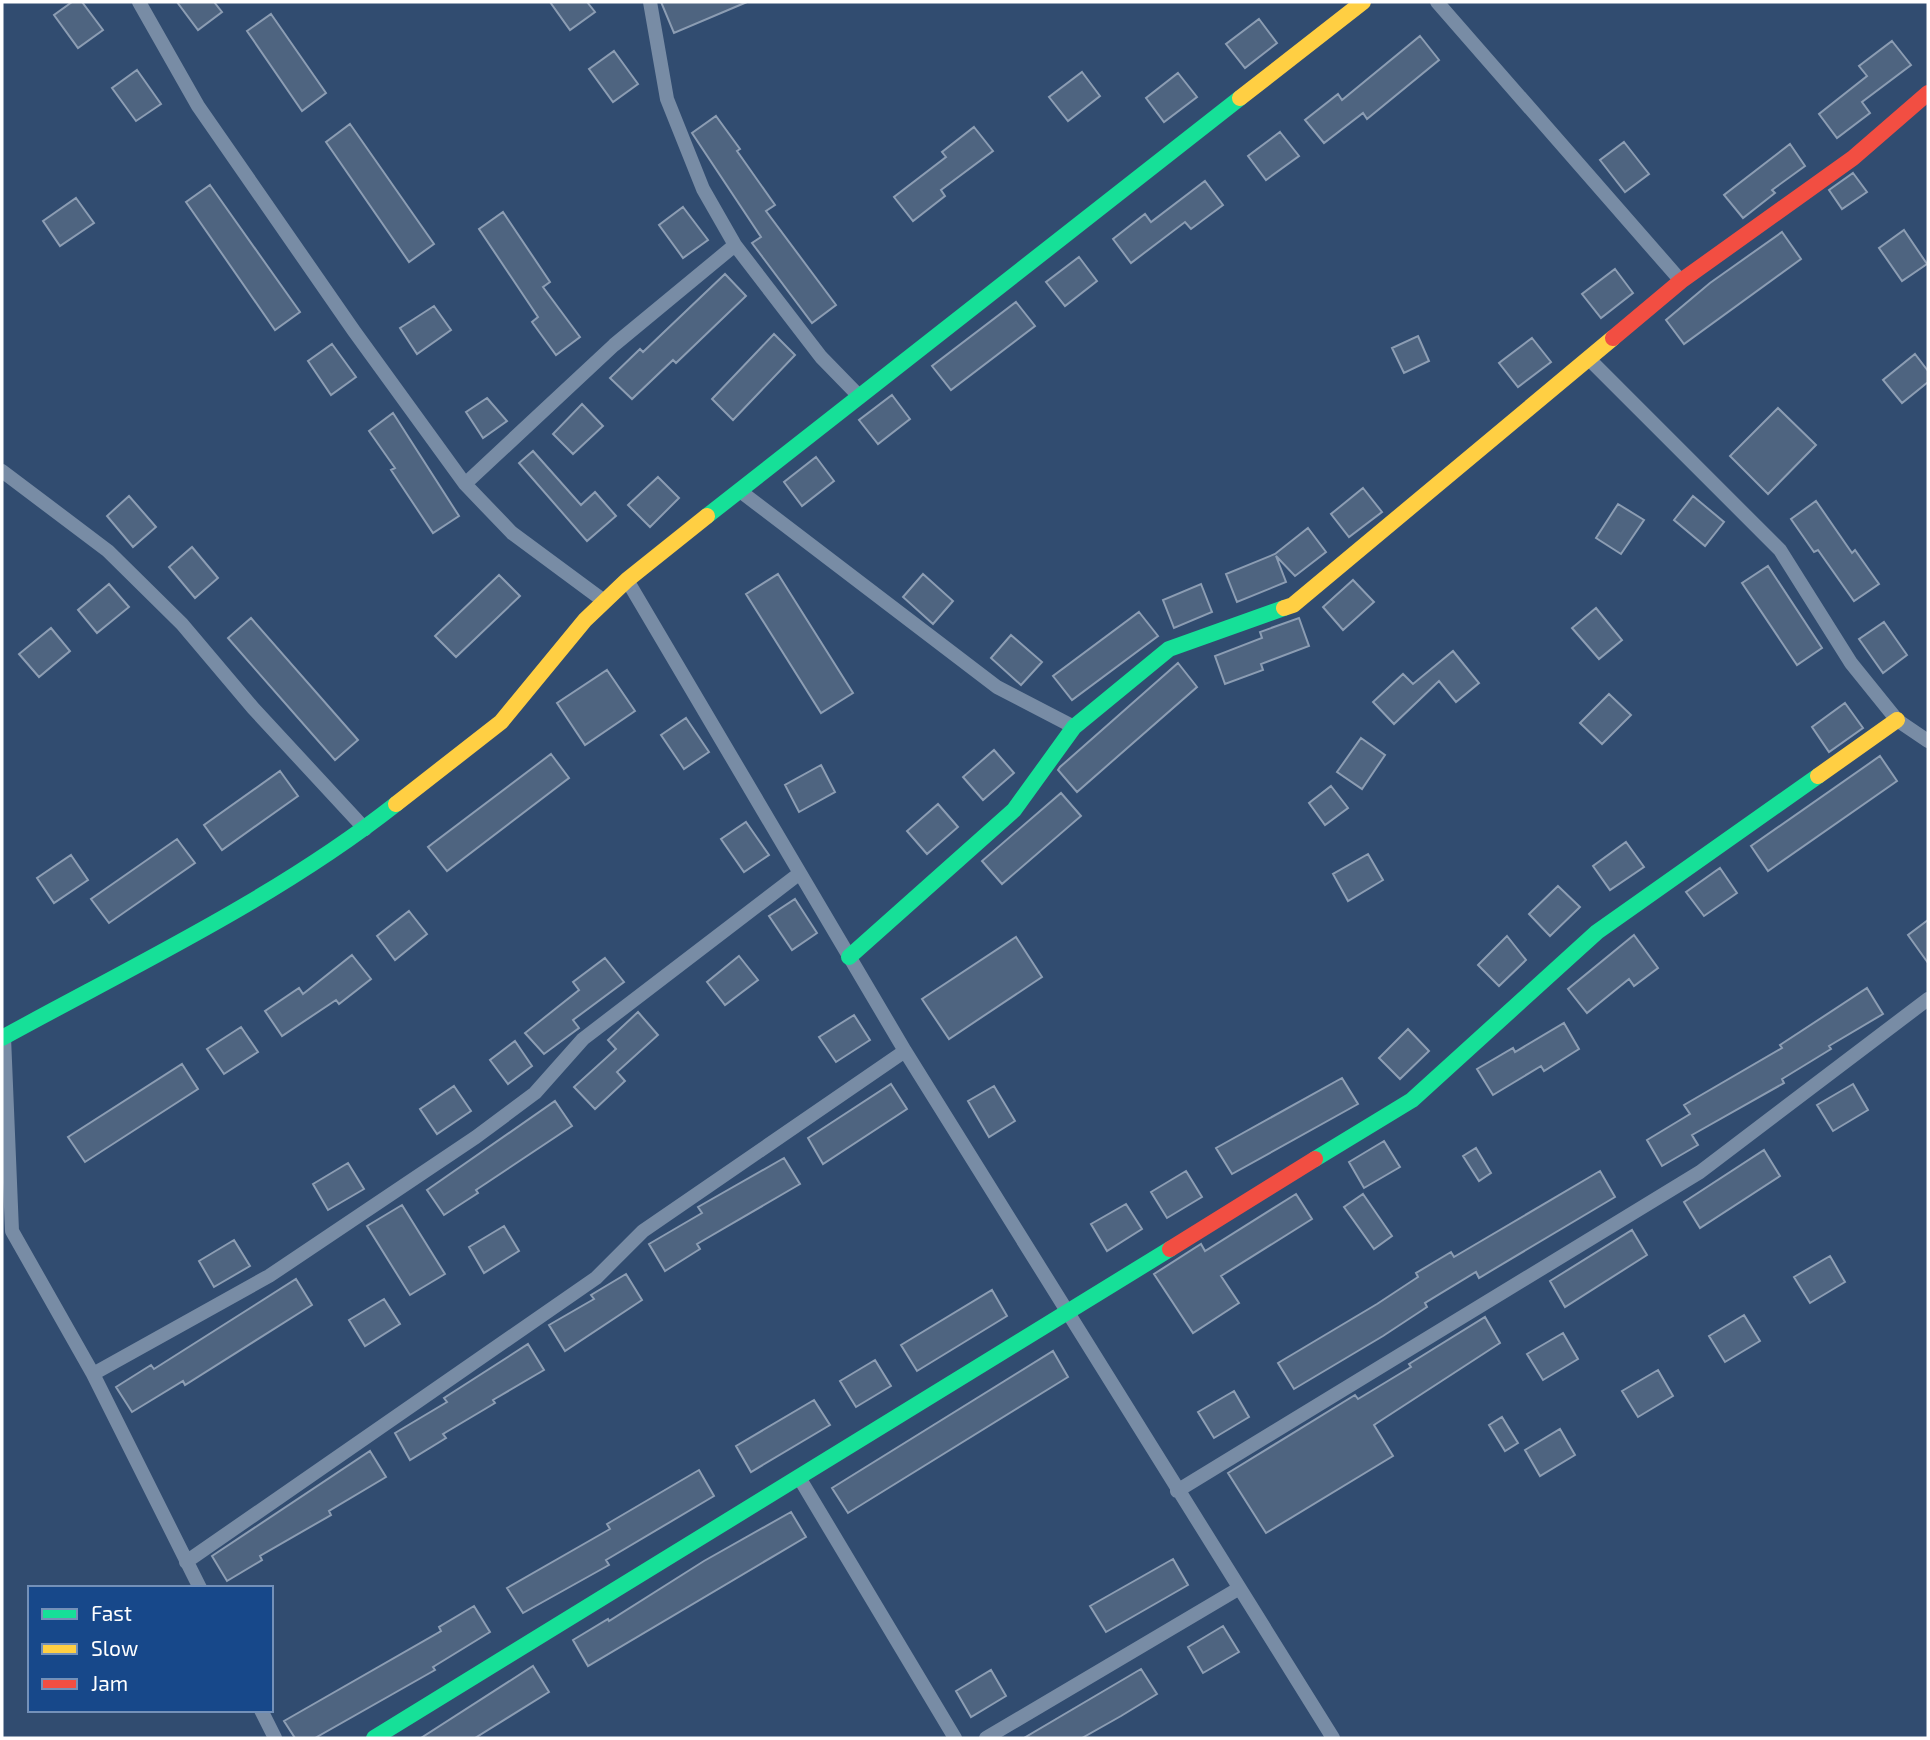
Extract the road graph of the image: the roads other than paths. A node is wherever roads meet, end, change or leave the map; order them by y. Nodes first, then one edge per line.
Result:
1 (139, 2) edge
2 (650, 2) edge
3 (1363, 2) edge
4 (1437, 2) edge
5 (1928, 93) edge
6 (735, 245) junction
7 (1681, 281) junction
8 (1590, 360) junction
9 (858, 395) junction
10 (2, 471) edge
11 (466, 484) junction
12 (740, 491) junction
13 (626, 580) junction
14 (604, 601) junction
15 (1897, 720) junction
16 (1074, 727) junction
17 (1928, 741) edge
18 (365, 829) junction
19 (800, 873) junction
20 (849, 957) junction
21 (1928, 999) edge
22 (3, 1037) edge
23 (905, 1051) junction
24 (1069, 1311) junction
25 (93, 1374) junction
26 (800, 1479) junction
27 (1177, 1491) junction
28 (186, 1562) junction
29 (199, 1586) edge
30 (1238, 1589) junction
31 (262, 1712) edge
32 (275, 1738) edge
33 (374, 1738) edge
34 (955, 1738) edge
35 (986, 1738) edge
36 (1333, 1738) edge

1 - 11 street
2 - 6 street
3 - 9 street
4 - 7 street
5 - 7 street
6 - 9 street
6 - 11 street
7 - 8 street
8 - 15 street
8 - 16 street
9 - 12 street
10 - 18 street
11 - 14 street
12 - 13 street
12 - 16 street
13 - 14 street
13 - 19 street
14 - 18 street
15 - 17 street
15 - 24 street
16 - 20 street
18 - 22 street
19 - 20 street
19 - 25 street
20 - 23 street
21 - 27 street
22 - 25 street
23 - 24 street
23 - 28 street
24 - 26 street
24 - 27 street
25 - 28 street
26 - 33 street
26 - 34 street
27 - 30 street
28 - 29 street
30 - 35 street
30 - 36 street
31 - 32 street

